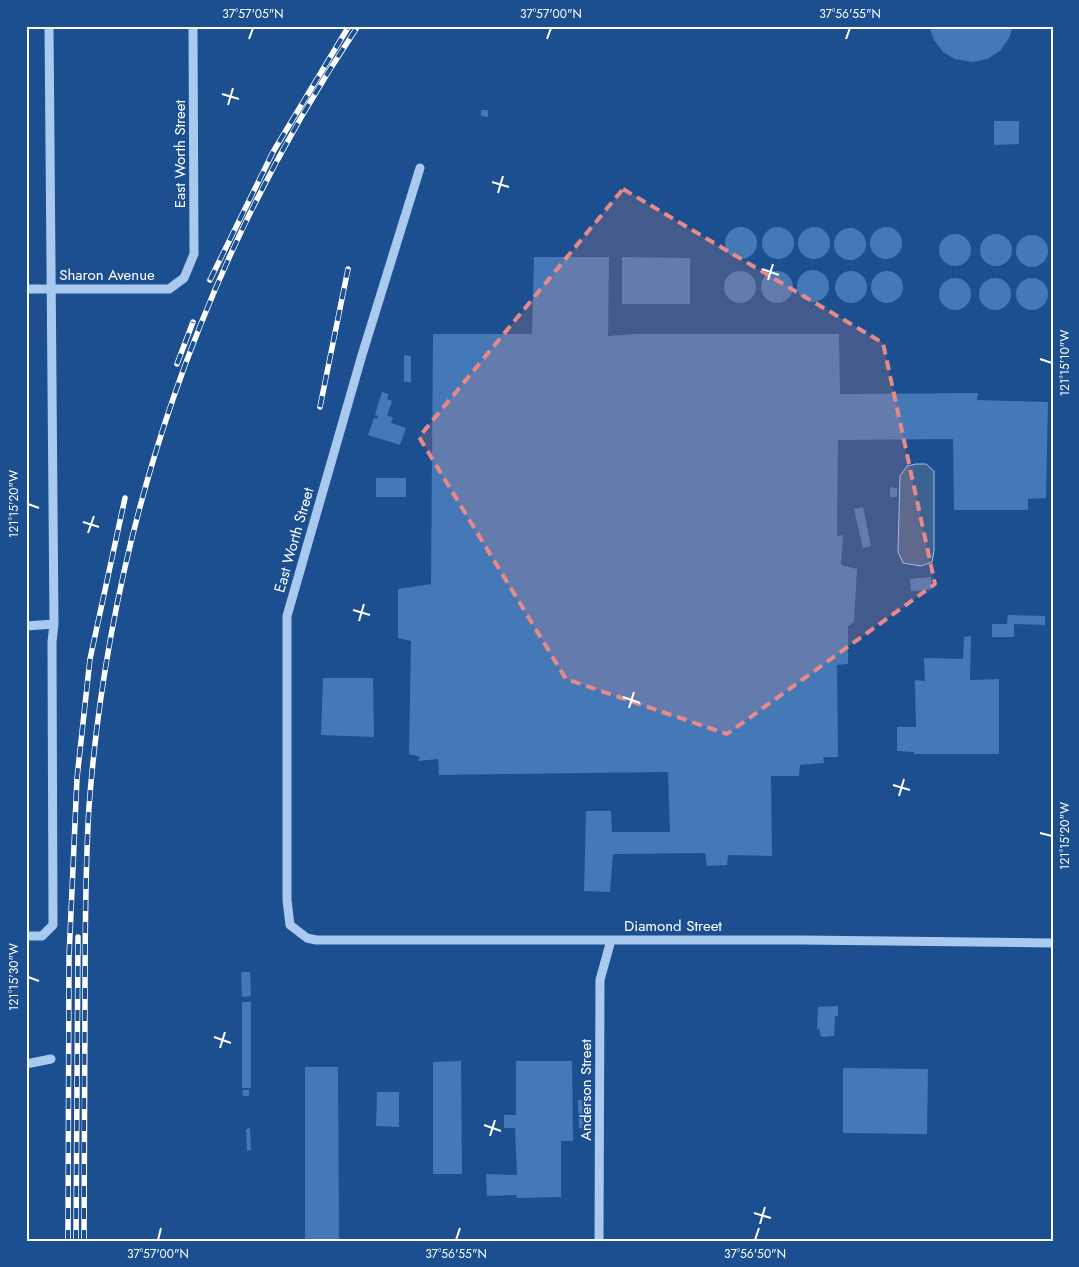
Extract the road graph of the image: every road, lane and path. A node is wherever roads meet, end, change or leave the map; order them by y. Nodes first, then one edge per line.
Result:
1 (49, 26) edge
2 (192, 26) edge
3 (420, 168) dead end
4 (184, 278) joint
5 (26, 289) edge
6 (51, 289) junction
7 (54, 624) junction
8 (26, 626) edge
9 (296, 931) joint
10 (26, 936) edge
11 (611, 940) junction
12 (1053, 943) edge
13 (51, 1059) dead end
14 (26, 1064) edge
15 (599, 1241) edge

1 - 6 street
2 - 4 street, East Worth Street
3 - 9 street, East Worth Street
4 - 6 street, Sharon Avenue
5 - 6 street, Sharon Avenue
6 - 7 street
7 - 8 street
7 - 10 street
9 - 11 street, Diamond Street
11 - 12 street, Diamond Street
11 - 15 street, Anderson Street
13 - 14 street

